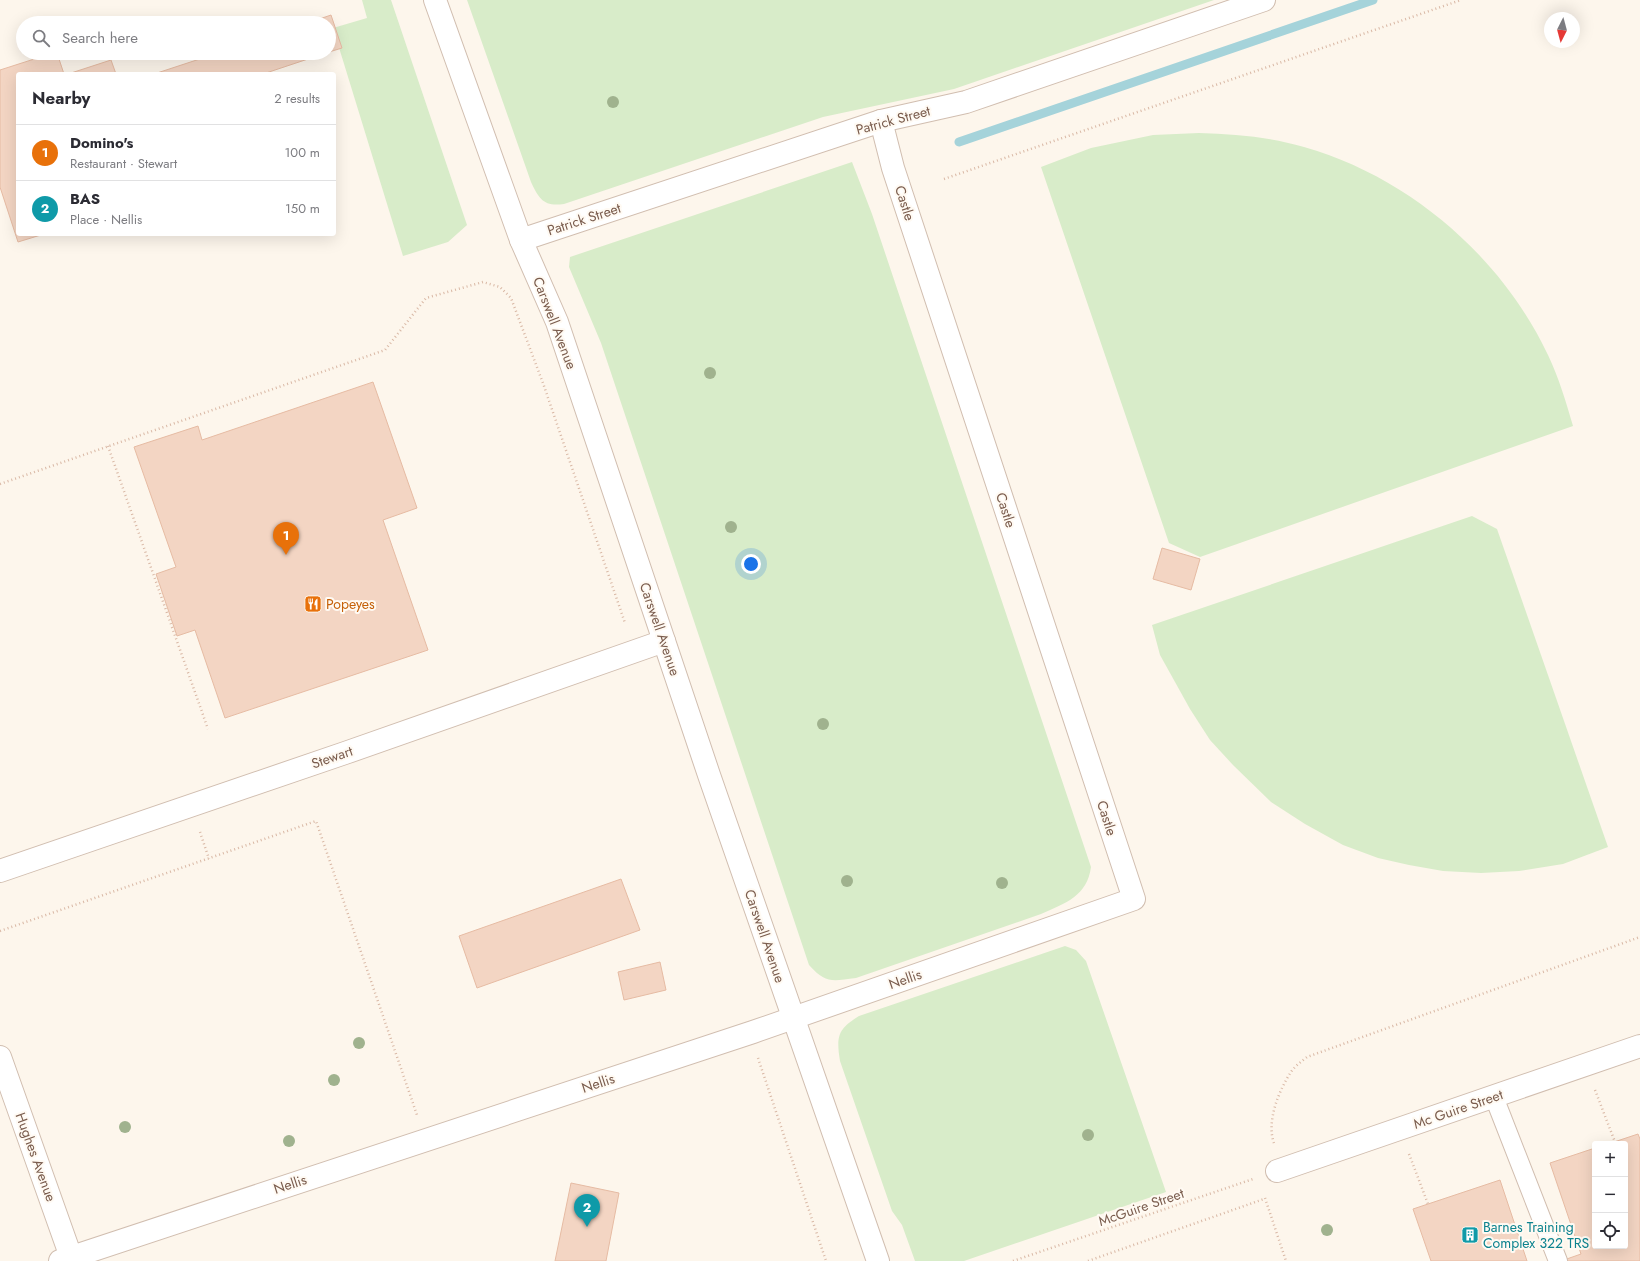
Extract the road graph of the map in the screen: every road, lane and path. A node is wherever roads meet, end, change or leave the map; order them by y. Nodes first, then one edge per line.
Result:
1 (435, 0) edge
2 (1264, 0) edge
3 (1462, 0) edge
4 (881, 121) junction
5 (944, 179) dead end
6 (520, 240) junction
7 (108, 446) junction
8 (0, 484) edge
9 (625, 623) dead end
10 (664, 641) junction
11 (208, 729) dead end
12 (0, 871) edge
13 (1134, 899) joint
14 (0, 931) edge
15 (1640, 937) edge
16 (793, 1017) junction
17 (1640, 1046) edge
18 (0, 1056) edge
19 (757, 1056) dead end
20 (1594, 1087) dead end
21 (1494, 1097) junction
22 (425, 1140) junction
23 (1615, 1141) edge
24 (1408, 1150) dead end
25 (1280, 1170) junction
26 (1270, 1196) dead end
27 (1264, 1198) junction
28 (1428, 1204) dead end
29 (66, 1259) edge
30 (826, 1261) edge
31 (878, 1261) edge
32 (1013, 1261) edge
33 (1088, 1261) edge
34 (1286, 1261) edge
35 (1558, 1261) edge

1 - 6 street, Carswell Avenue
2 - 4 street, Patrick Street
3 - 5 path
4 - 6 street, Patrick Street
4 - 13 street, Castle
6 - 10 street, Carswell Avenue
7 - 8 path
7 - 9 path
7 - 11 path
10 - 12 street, Stewart
10 - 16 street, Carswell Avenue
13 - 16 street, Nellis
14 - 22 path
15 - 25 path
16 - 22 street, Nellis
16 - 31 street, Carswell Avenue
17 - 21 street, Mc Guire Street
18 - 29 street, Hughes Avenue
19 - 30 path
20 - 23 path
21 - 25 street, Mc Guire Street
21 - 35 lane
22 - 29 street, Nellis
24 - 28 path
25 - 32 path, McGuire Street
26 - 27 path
27 - 33 path
27 - 34 path

